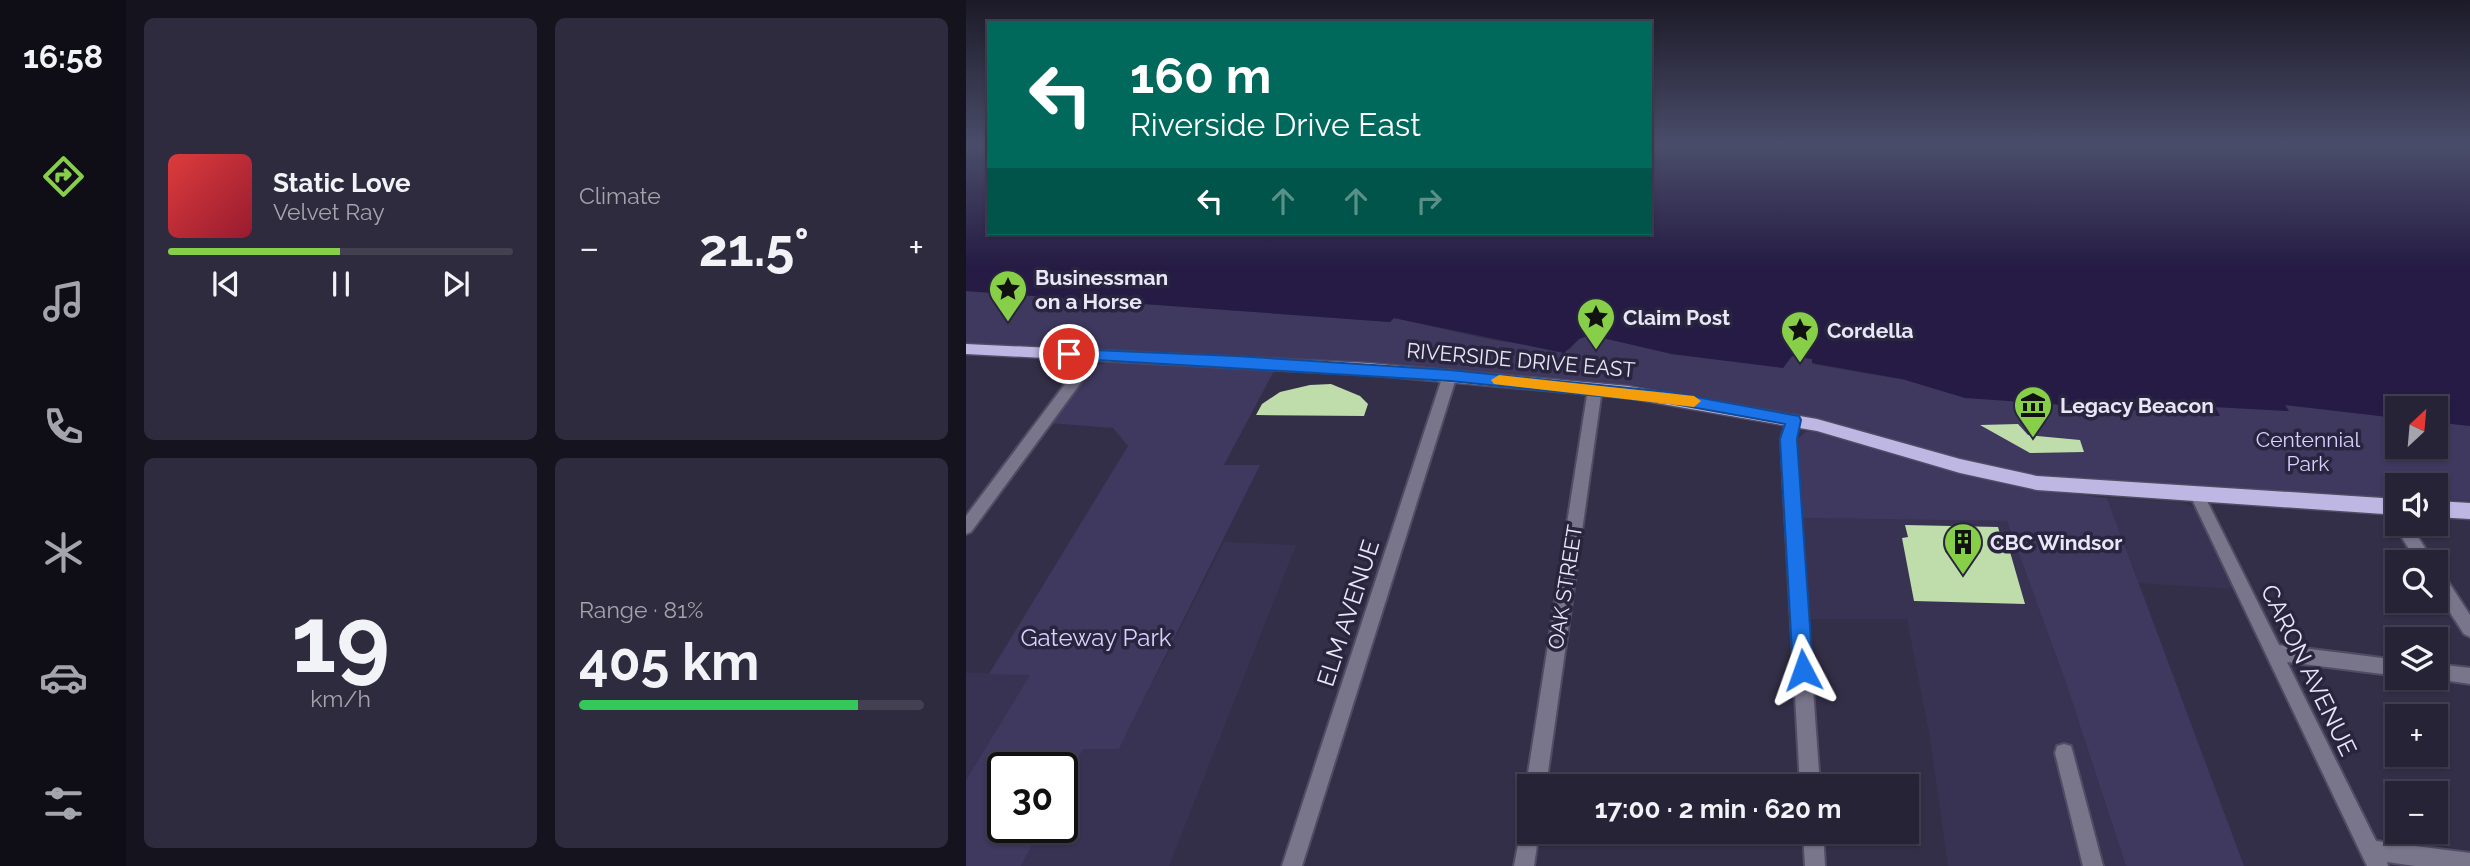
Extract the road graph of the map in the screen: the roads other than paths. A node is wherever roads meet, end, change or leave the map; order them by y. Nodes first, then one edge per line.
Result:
1 (966, 349) edge
2 (1094, 355) junction
3 (1450, 375) junction
4 (1595, 389) junction
5 (1794, 420) junction
6 (2197, 495) junction
7 (2385, 509) edge
8 (2448, 510) edge
9 (2470, 511) edge
10 (966, 528) edge
11 (2448, 595) edge
12 (2470, 629) edge
13 (2274, 652) junction
14 (2385, 666) edge
15 (2448, 673) edge
16 (2470, 676) edge
17 (2064, 753) dead end
18 (1538, 774) edge
19 (1809, 774) edge
20 (1527, 844) edge
21 (1814, 844) edge
22 (2374, 858) edge
23 (2470, 863) edge
24 (1292, 866) edge
25 (1524, 866) edge
26 (1815, 866) edge
27 (2094, 866) edge

1 - 2 main road, RIVERSIDE DRIVE EAST
2 - 3 main road, RIVERSIDE DRIVE EAST
2 - 10 street
3 - 4 main road, RIVERSIDE DRIVE EAST
3 - 24 street, ELM AVENUE
4 - 5 main road, RIVERSIDE DRIVE EAST
4 - 18 street, OAK STREET
5 - 6 main road, RIVERSIDE DRIVE EAST
5 - 19 street
6 - 7 main road, RIVERSIDE DRIVE EAST
6 - 13 street, CARON AVENUE
8 - 9 main road
11 - 12 street
13 - 14 street
13 - 22 street, CARON AVENUE
15 - 16 street
17 - 27 street
20 - 25 street
21 - 26 street
22 - 23 street

